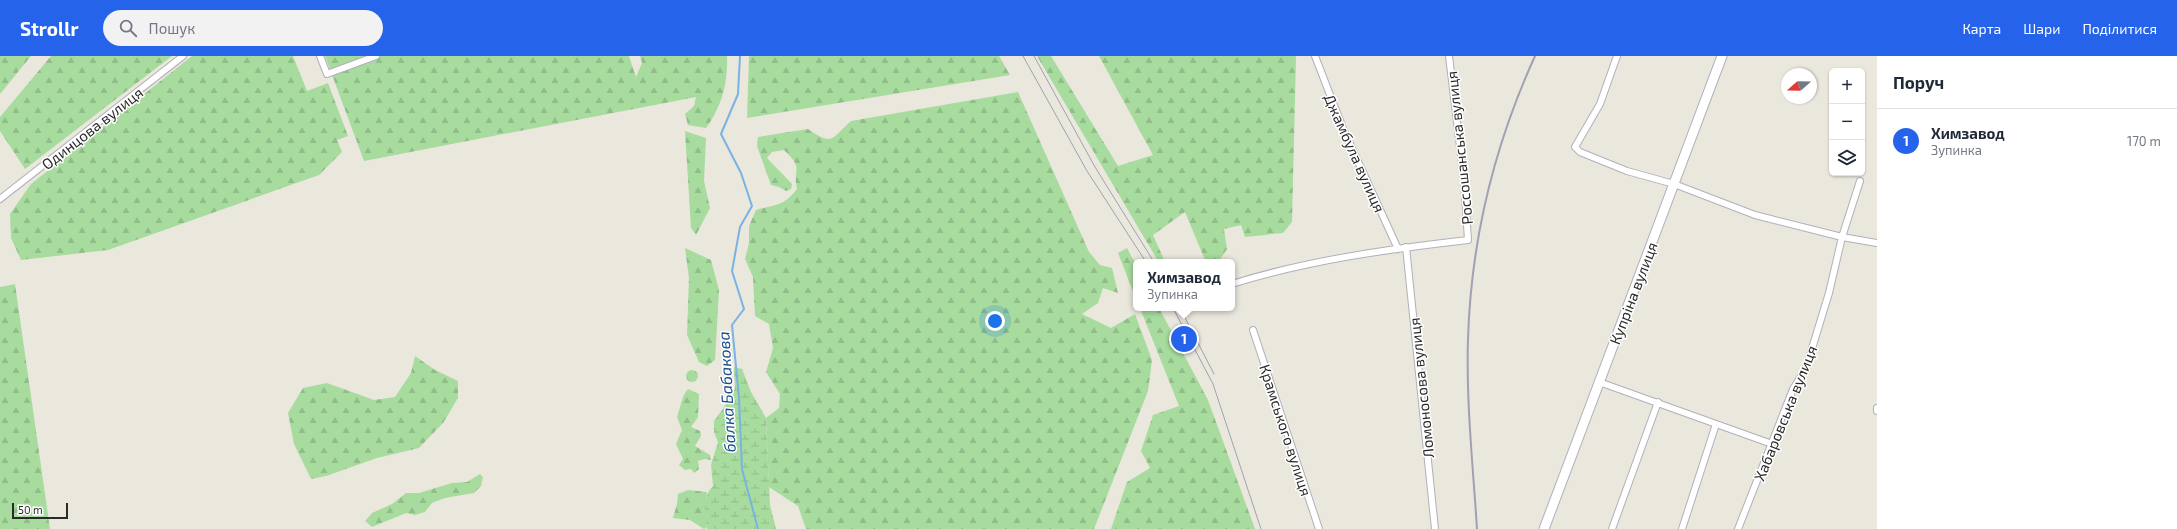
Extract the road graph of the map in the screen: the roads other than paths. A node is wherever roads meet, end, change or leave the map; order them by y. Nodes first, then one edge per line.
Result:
1 (183, 56) edge
2 (320, 56) edge
3 (376, 56) edge
4 (1314, 56) edge
5 (1449, 56) edge
6 (1617, 56) edge
7 (1722, 56) edge
8 (1860, 180) dead end
9 (1674, 184) junction
10 (0, 199) edge
11 (1842, 237) junction
12 (1877, 243) edge
13 (1406, 247) junction
14 (1398, 249) junction
15 (1235, 283) edge
16 (1254, 330) dead end
17 (1599, 382) junction
18 (1658, 402) junction
19 (1877, 408) edge
20 (1877, 411) edge
21 (1716, 424) junction
22 (1772, 444) junction
23 (1318, 529) edge
24 (1435, 529) edge
25 (1544, 529) edge
26 (1612, 529) edge
27 (1682, 529) edge
28 (1738, 529) edge

1 - 10 street, Одинцова вулиця
2 - 3 street
4 - 14 street, Джамбула вулиця
5 - 13 street, Россошанська вулиця
6 - 9 street
7 - 9 main road, Купріна вулиця
8 - 11 street, Хабаровська вулиця
9 - 11 street
9 - 17 main road, Купріна вулиця
11 - 12 street
11 - 22 street, Хабаровська вулиця
13 - 14 street
13 - 24 street, Ломоносова вулиця
14 - 15 street
16 - 23 street, Крамського вулиця
17 - 18 street
17 - 25 main road, Купріна вулиця
18 - 21 street
18 - 26 street
19 - 20 street
21 - 22 street
21 - 27 street
22 - 28 street, Хабаровська вулиця

